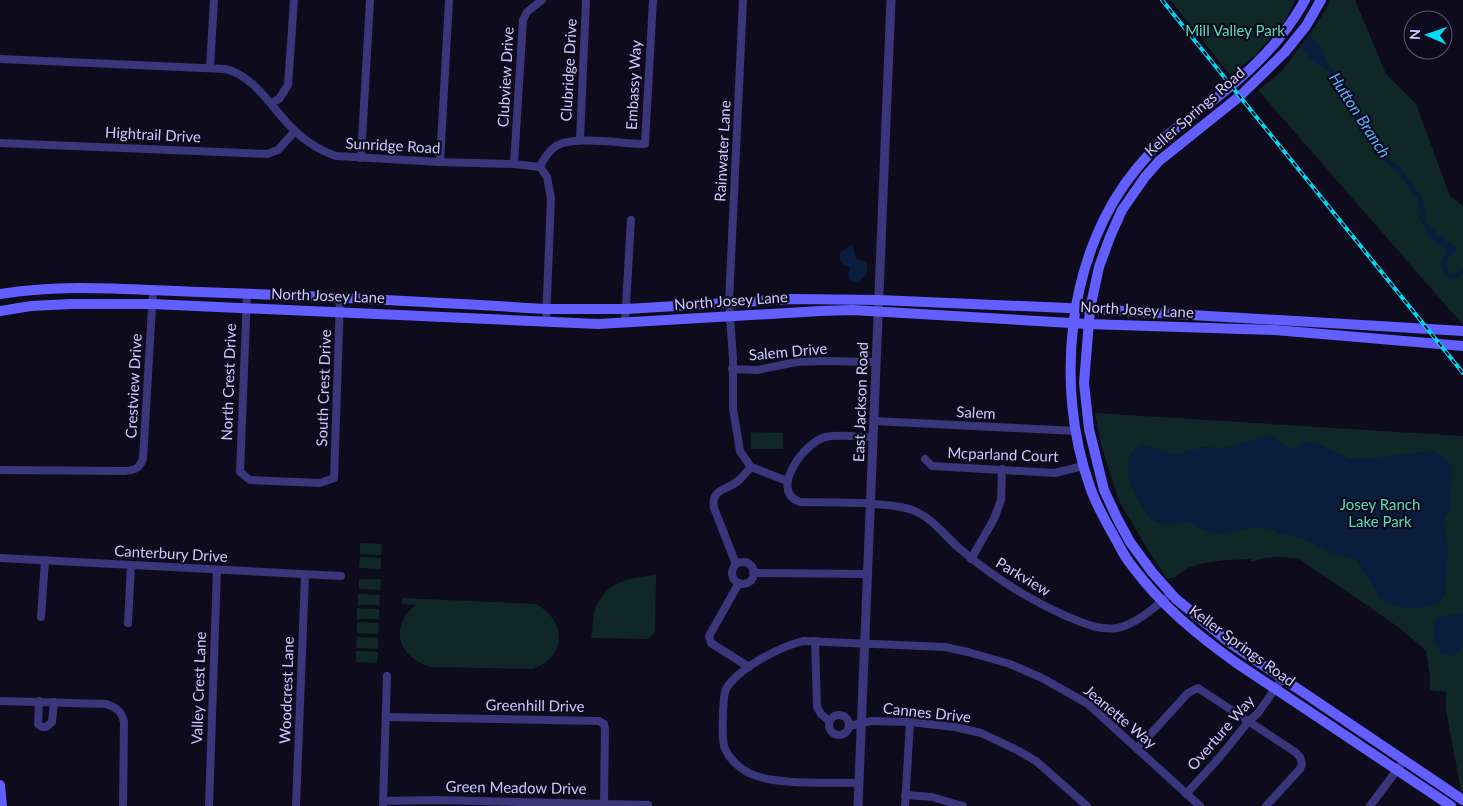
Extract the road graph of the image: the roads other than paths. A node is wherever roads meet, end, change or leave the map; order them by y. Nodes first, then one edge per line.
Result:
1 (214, 0) edge
2 (294, 0) edge
3 (370, 0) edge
4 (449, 0) edge
5 (542, 0) edge
6 (586, 0) edge
7 (653, 0) edge
8 (743, 0) edge
9 (891, 0) edge
10 (1304, 0) edge
11 (1321, 0) edge
12 (0, 59) edge
13 (210, 68) junction
14 (1210, 102) junction
15 (271, 103) junction
16 (295, 131) junction
17 (1195, 132) junction
18 (580, 140) junction
19 (0, 142) edge
20 (361, 158) junction
21 (440, 162) junction
22 (514, 164) junction
23 (540, 167) junction
24 (631, 220) dead end
25 (58, 288) junction
26 (153, 291) junction
27 (0, 294) edge
28 (246, 294) junction
29 (340, 298) junction
30 (879, 300) junction
31 (729, 302) junction
32 (974, 303) junction
33 (58, 304) junction
34 (152, 304) junction
35 (1015, 305) junction
36 (246, 308) junction
37 (1075, 308) junction
38 (1090, 308) junction
39 (547, 309) junction
40 (626, 310) junction
41 (0, 311) edge
42 (878, 311) junction
43 (340, 313) junction
44 (939, 314) junction
45 (730, 316) junction
46 (974, 316) junction
47 (546, 322) junction
48 (625, 322) junction
49 (1074, 322) junction
50 (1088, 324) junction
51 (1394, 327) junction
52 (1463, 331) edge
53 (1345, 336) junction
54 (1463, 346) edge
55 (876, 362) junction
56 (732, 369) junction
57 (874, 421) junction
58 (1089, 429) junction
59 (1076, 431) junction
60 (873, 437) junction
61 (925, 458) dead end
62 (1083, 466) junction
63 (751, 467) junction
64 (1002, 469) junction
65 (0, 470) edge
66 (334, 478) joint
67 (787, 481) junction
68 (870, 504) junction
69 (0, 558) edge
70 (971, 559) junction
71 (44, 560) junction
72 (736, 564) junction
73 (131, 565) junction
74 (217, 570) junction
75 (754, 573) junction
76 (868, 574) junction
77 (305, 575) junction
78 (341, 576) dead end
79 (739, 583) junction
80 (1170, 594) junction
81 (1161, 601) junction
82 (41, 617) dead end
83 (128, 623) dead end
84 (814, 641) junction
85 (865, 643) junction
86 (749, 667) junction
87 (387, 676) dead end
88 (1282, 679) junction
89 (1275, 689) junction
90 (0, 701) edge
91 (39, 702) junction
92 (54, 702) junction
93 (386, 717) junction
94 (829, 721) junction
95 (910, 722) junction
96 (1248, 722) junction
97 (861, 724) junction
98 (849, 726) junction
99 (1137, 750) junction
100 (1404, 760) junction
101 (1397, 769) junction
102 (859, 783) junction
103 (0, 785) edge
104 (1186, 794) junction
105 (905, 795) junction
106 (1463, 800) edge
107 (604, 803) junction
108 (383, 804) edge
109 (648, 805) edge
110 (2, 806) edge
111 (123, 806) edge
112 (209, 806) edge
113 (296, 806) edge
114 (858, 806) edge
115 (905, 806) edge
116 (963, 806) edge
117 (1087, 806) edge
118 (1200, 806) edge
119 (1266, 806) edge
120 (1370, 806) edge
121 (1451, 806) edge

1 - 13 street
2 - 15 street
3 - 20 street
4 - 21 street
5 - 22 street, Clubview Drive
6 - 18 street, Clubridge Drive
7 - 18 street, Embassy Way
8 - 31 street, Rainwater Lane
9 - 30 street, East Jackson Road
10 - 14 main road, Keller Springs Road
11 - 17 main road, Keller Springs Road
12 - 13 street, Sunridge Road
13 - 15 street, Sunridge Road
14 - 17 main road
14 - 37 main road, Keller Springs Road
15 - 16 street, Sunridge Road
16 - 19 street, Hightrail Drive
16 - 20 street, Sunridge Road
17 - 38 main road, Keller Springs Road
18 - 23 street, Embassy Way
20 - 21 street, Sunridge Road
21 - 22 street, Sunridge Road
22 - 23 street, Sunridge Road
23 - 39 street
24 - 40 street
25 - 26 main road, North Josey Lane
25 - 27 main road, North Josey Lane
25 - 33 main road
26 - 28 main road, North Josey Lane
26 - 34 street, Crestview Drive
28 - 29 main road, North Josey Lane
28 - 36 street, North Crest Drive
29 - 39 main road, North Josey Lane
29 - 43 street, South Crest Drive
30 - 31 main road, North Josey Lane
30 - 32 main road, North Josey Lane
30 - 42 street, East Jackson Road
31 - 40 main road, North Josey Lane
31 - 45 street, Rainwater Lane
32 - 35 main road, North Josey Lane
32 - 44 main road
33 - 34 main road, North Josey Lane
33 - 41 main road, North Josey Lane
34 - 36 main road, North Josey Lane
34 - 65 street, Crestview Drive
35 - 37 main road, North Josey Lane
35 - 46 main road
36 - 43 main road, North Josey Lane
36 - 66 street, North Crest Drive
37 - 38 main road, North Josey Lane
37 - 49 main road, Keller Springs Road
38 - 50 main road, Keller Springs Road
38 - 51 main road, North Josey Lane
39 - 40 main road, North Josey Lane
39 - 47 street
40 - 48 street
42 - 44 main road, North Josey Lane
42 - 45 main road, North Josey Lane
42 - 55 street, East Jackson Road
43 - 47 main road, North Josey Lane
43 - 66 street, South Crest Drive
44 - 46 main road, North Josey Lane
45 - 48 main road, North Josey Lane
45 - 56 street, Rainwater Lane
46 - 49 main road, North Josey Lane
47 - 48 main road, North Josey Lane
49 - 50 main road, North Josey Lane
49 - 59 main road, Keller Springs Road
50 - 53 main road, North Josey Lane
50 - 58 main road, Keller Springs Road
51 - 52 main road, North Josey Lane
51 - 53 main road
53 - 54 main road, North Josey Lane
55 - 56 street, Salem Drive
55 - 57 street, East Jackson Road
56 - 63 street, Rainwater Lane
57 - 59 street, Salem
57 - 60 street, East Jackson Road
58 - 59 main road
58 - 80 main road, Keller Springs Road
59 - 62 main road, Keller Springs Road
60 - 67 street
60 - 68 street, East Jackson Road
61 - 64 street, Mcparland Court
62 - 64 street, Mcparland Court
62 - 81 main road, Keller Springs Road
63 - 67 street
63 - 72 street
64 - 70 street
67 - 68 street, Parkview
68 - 70 street, Parkview
68 - 76 street, East Jackson Road
69 - 71 street, Canterbury Drive
70 - 81 street, Parkview
71 - 73 street, Canterbury Drive
71 - 82 street
72 - 75 street
72 - 79 street
73 - 74 street, Canterbury Drive
73 - 83 street
74 - 77 street, Canterbury Drive
74 - 112 street, Valley Crest Lane
75 - 76 street
75 - 79 street
76 - 85 street, East Jackson Road
77 - 78 street, Canterbury Drive
77 - 113 street, Woodcrest Lane
79 - 86 street
80 - 81 street, Parkview
80 - 88 main road, Keller Springs Road
81 - 89 main road, Keller Springs Road
84 - 85 street, Jeanette Way
84 - 86 street, Jeanette Way
84 - 94 street
85 - 97 street, East Jackson Road
85 - 99 street, Jeanette Way
86 - 102 street, Jeanette Way
87 - 93 street
88 - 89 street, Overture Way
88 - 100 main road, Keller Springs Road
89 - 96 street, Overture Way
89 - 101 main road, Keller Springs Road
90 - 91 street
91 - 92 street
91 - 92 street
92 - 111 street
93 - 107 street, Greenhill Drive
93 - 108 street
94 - 98 street
94 - 98 street
95 - 97 street, Cannes Drive
95 - 105 street
95 - 117 street, Cannes Drive
96 - 99 street
96 - 104 street, Overture Way
96 - 119 street
97 - 98 street, Cannes Drive
97 - 102 street, East Jackson Road
99 - 104 street, Jeanette Way
100 - 101 street
100 - 106 main road, Keller Springs Road
101 - 120 street
101 - 121 main road, Keller Springs Road
102 - 114 street, East Jackson Road
103 - 110 main road
104 - 118 street, Jeanette Way
105 - 115 street
105 - 116 street
107 - 108 street, Green Meadow Drive
107 - 109 street, Green Meadow Drive

